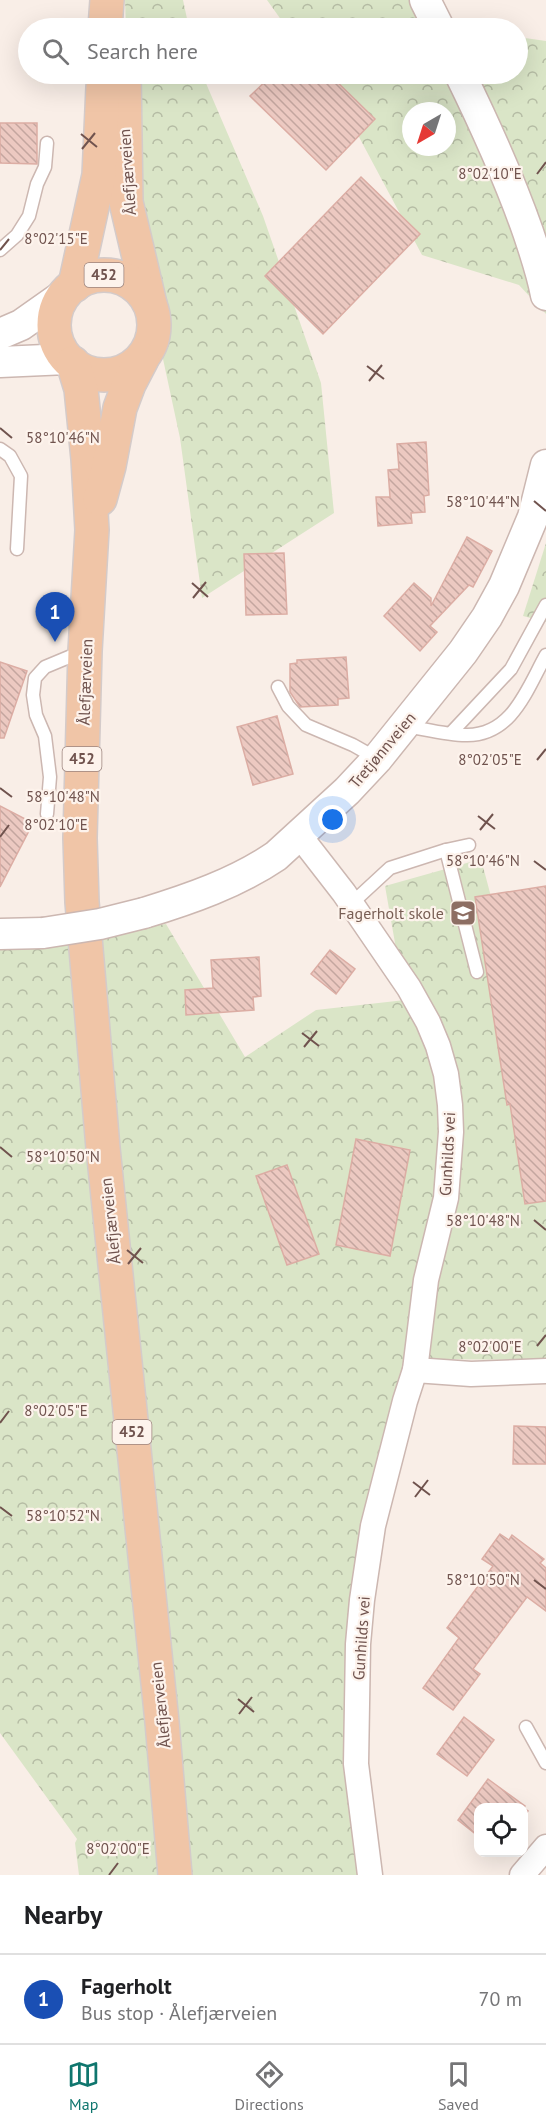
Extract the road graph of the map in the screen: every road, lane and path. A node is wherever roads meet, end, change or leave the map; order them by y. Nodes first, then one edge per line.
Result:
1 (107, 0) edge
2 (125, 0) edge
3 (425, 0) edge
4 (106, 18) edge
5 (125, 18) edge
6 (434, 18) edge
7 (103, 84) edge
8 (123, 84) edge
9 (465, 84) edge
10 (47, 143) dead end
11 (0, 250) edge
12 (70, 289) junction
13 (546, 295) edge
14 (150, 304) junction
15 (0, 334) edge
16 (142, 359) junction
17 (70, 361) junction
18 (0, 362) edge
19 (0, 449) edge
20 (545, 472) edge
21 (92, 530) junction
22 (17, 549) dead end
23 (546, 605) edge
24 (85, 651) junction
25 (546, 655) edge
26 (278, 687) dead end
27 (404, 726) junction
28 (451, 733) junction
29 (377, 759) junction
30 (47, 814) dead end
31 (299, 835) junction
32 (469, 845) dead end
33 (446, 850) junction
34 (351, 904) junction
35 (0, 934) edge
36 (477, 972) dead end
37 (415, 1370) junction
38 (546, 1371) edge
39 (526, 1727) dead end
40 (546, 1763) edge
41 (546, 1846) edge
42 (175, 1875) edge
43 (370, 1875) edge
44 (522, 1875) edge

1 - 4 main road
2 - 5 main road
3 - 6 street
7 - 12 main road, Ålefjærveien / 452
8 - 14 main road, Ålefjærveien / 452
9 - 13 street
10 - 11 lane
12 - 14 main road, 452
12 - 15 street
12 - 17 main road, 452
14 - 16 main road, 452
16 - 17 main road
16 - 21 main road, Ålefjærveien / 452
17 - 18 street
17 - 21 main road, Ålefjærveien / 452
19 - 22 lane
20 - 27 street, Tretjønnveien
21 - 24 main road, Ålefjærveien / 452
23 - 28 lane
24 - 30 lane
24 - 42 main road, Ålefjærveien / 452
25 - 28 lane
26 - 29 lane
27 - 28 lane
27 - 29 street, Tretjønnveien
29 - 31 street, Tretjønnveien
31 - 34 street, Gunhilds vei
31 - 35 street, Tretjønnveien, bridge
32 - 33 lane
33 - 34 lane
33 - 36 lane
34 - 37 street, Gunhilds vei
37 - 38 street
37 - 43 street, Gunhilds vei
39 - 40 lane
41 - 44 street

